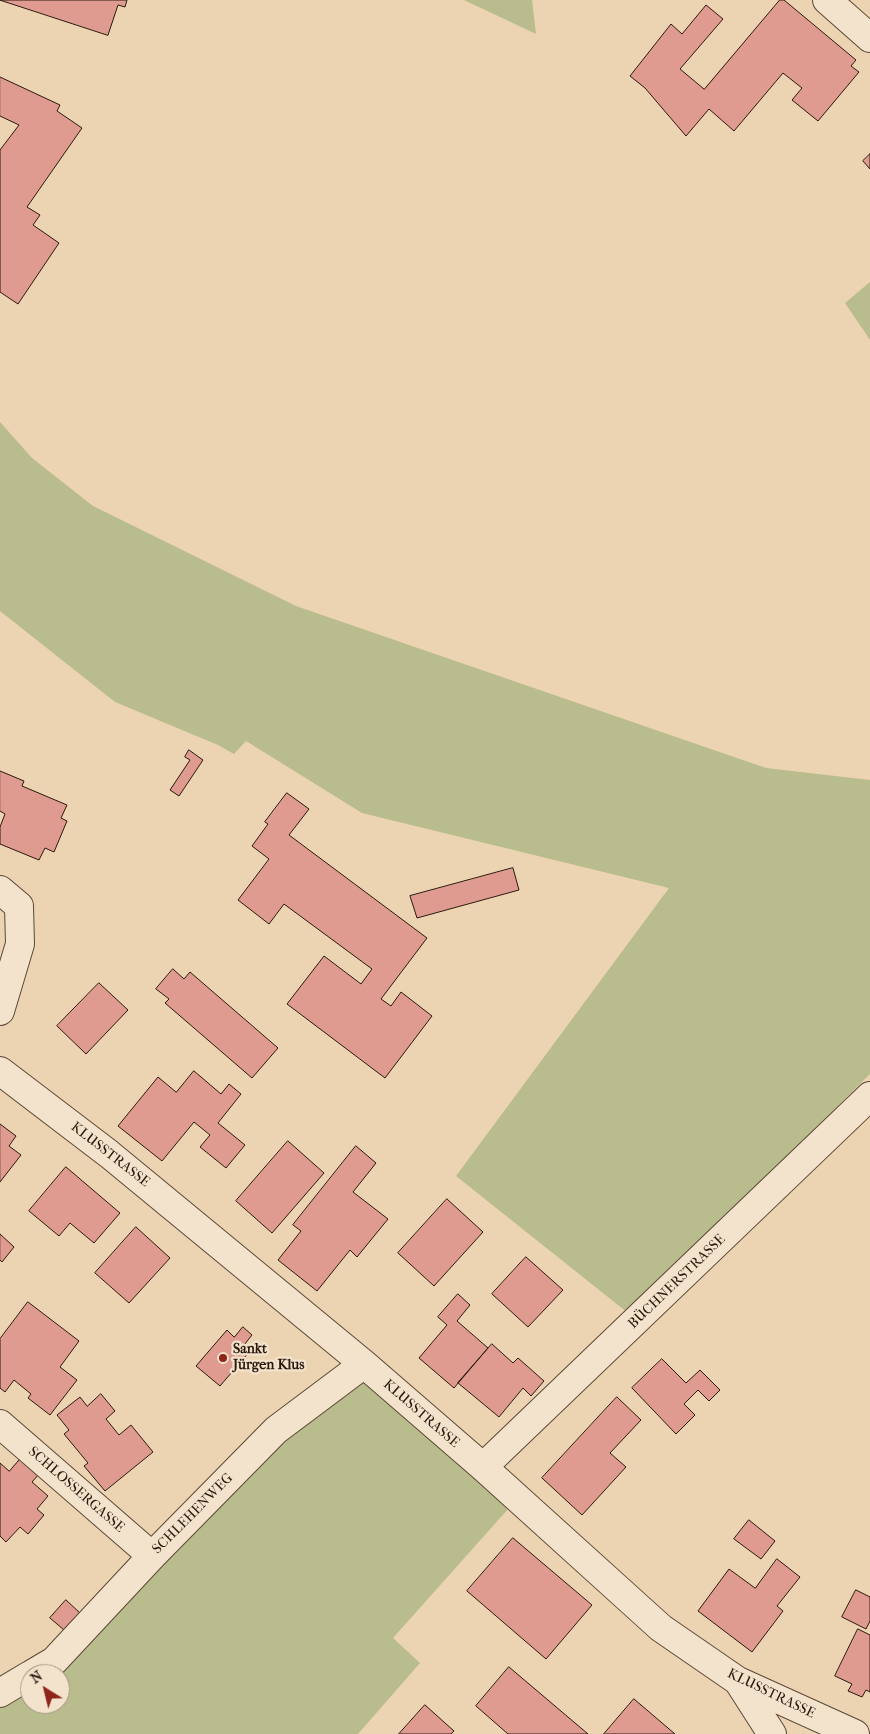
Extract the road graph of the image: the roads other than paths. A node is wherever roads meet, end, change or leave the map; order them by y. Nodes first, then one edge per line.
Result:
1 (827, 0) edge
2 (870, 38) edge
3 (0, 890) edge
4 (0, 1011) edge
5 (0, 1071) edge
6 (870, 1096) edge
7 (364, 1364) junction
8 (0, 1424) edge
9 (483, 1467) junction
10 (152, 1556) junction
11 (49, 1664) edge
12 (20, 1681) edge
13 (738, 1681) junction
14 (0, 1693) edge
15 (772, 1734) edge
16 (855, 1734) edge

1 - 2 street
3 - 4 street
5 - 7 street, KLUSSTRASSE
6 - 9 street, BÜCHNERSTRASSE
7 - 9 street, KLUSSTRASSE
7 - 10 street, SCHLEHENWEG
8 - 10 street, SCHLOSSERGASSE
9 - 13 street, KLUSSTRASSE
10 - 11 street, SCHLEHENWEG
12 - 14 street, SCHLEHENWEG
13 - 15 street
13 - 16 street, KLUSSTRASSE

